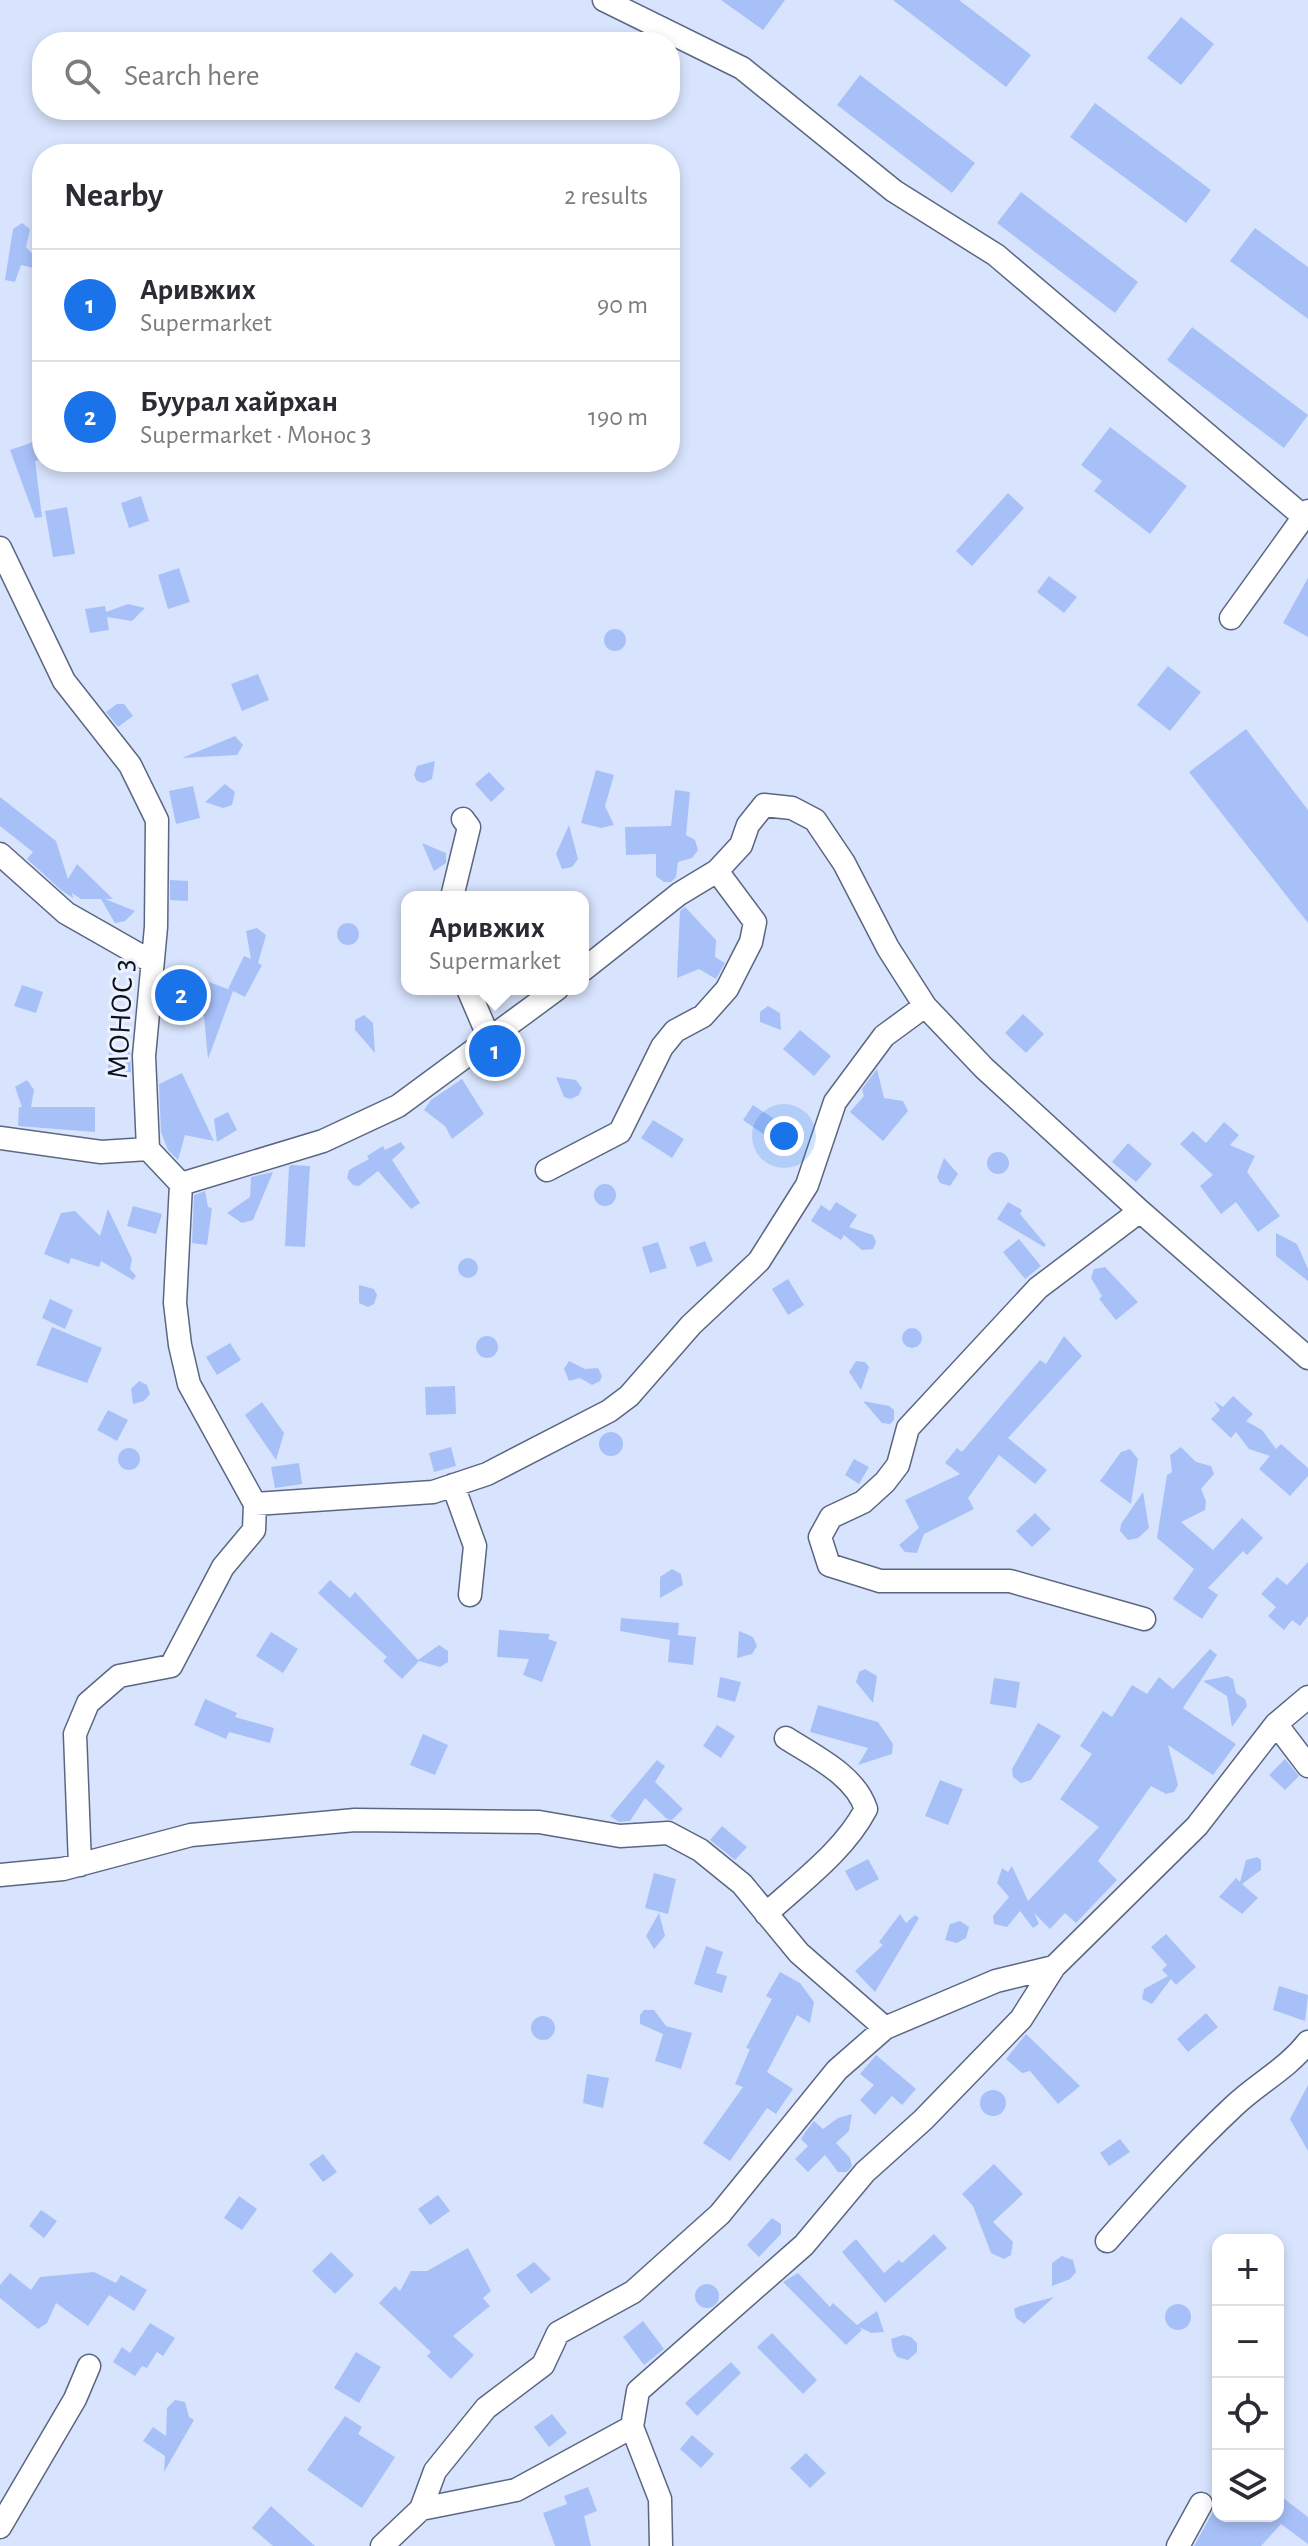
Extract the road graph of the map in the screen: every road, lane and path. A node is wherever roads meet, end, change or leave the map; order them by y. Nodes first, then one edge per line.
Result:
1 (604, 0) edge
2 (669, 32) edge
3 (680, 37) edge
4 (1306, 514) edge
5 (0, 548) edge
6 (1231, 618) dead end
7 (463, 819) dead end
8 (0, 854) edge
9 (717, 871) junction
10 (453, 891) edge
11 (152, 962) junction
12 (589, 965) edge
13 (471, 995) edge
14 (549, 995) edge
15 (925, 1006) junction
16 (489, 1038) junction
17 (0, 1138) edge
18 (148, 1149) junction
19 (547, 1170) dead end
20 (181, 1184) junction
21 (1140, 1211) junction
22 (1308, 1358) edge
23 (453, 1485) junction
24 (255, 1504) junction
25 (470, 1595) dead end
26 (1144, 1619) dead end
27 (1308, 1697) edge
28 (1276, 1724) junction
29 (786, 1738) dead end
30 (1308, 1766) edge
31 (80, 1865) junction
32 (0, 1875) edge
33 (766, 1914) junction
34 (1054, 1967) junction
35 (885, 2028) junction
36 (1308, 2042) edge
37 (1107, 2241) dead end
38 (89, 2366) dead end
39 (632, 2427) junction
40 (1201, 2504) dead end
41 (421, 2509) junction
42 (0, 2527) edge
43 (382, 2546) edge
44 (661, 2546) edge
45 (1178, 2546) edge

1 - 2 street
3 - 4 street
4 - 6 street
5 - 11 street, МОНОС 3
7 - 10 street
8 - 11 street
9 - 12 street
9 - 15 street
9 - 19 street
11 - 18 street, МОНОС 3
13 - 16 street
14 - 16 street
15 - 21 street
15 - 23 street
16 - 20 street
17 - 18 street
18 - 20 street
20 - 24 street
21 - 22 street
21 - 26 street
23 - 24 street
23 - 25 street
24 - 31 street
27 - 28 street
28 - 30 street
28 - 34 street
29 - 33 street
31 - 32 street
31 - 33 street
33 - 35 street
34 - 35 street
34 - 39 street
35 - 41 street
36 - 37 street
38 - 42 street
39 - 41 street
39 - 44 street
40 - 45 street
41 - 43 street

